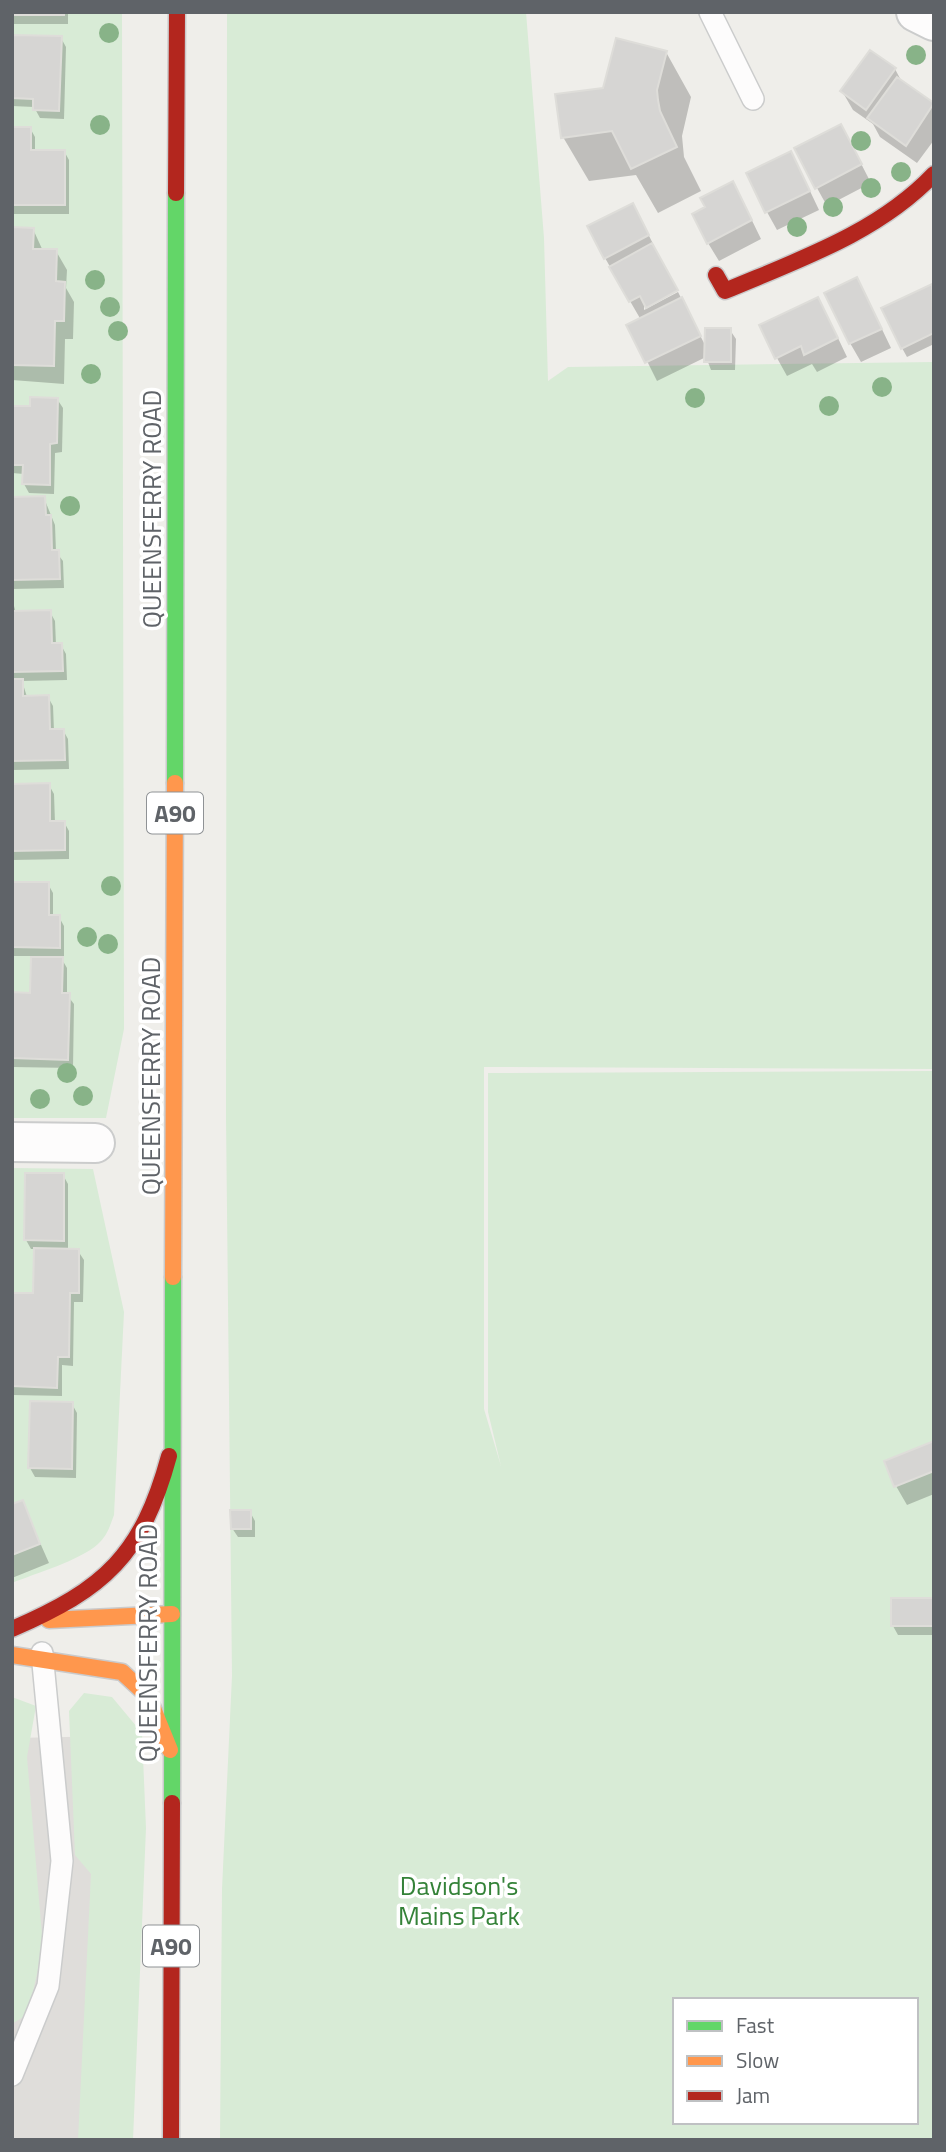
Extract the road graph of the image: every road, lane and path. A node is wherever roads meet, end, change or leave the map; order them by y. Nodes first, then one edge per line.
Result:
1 (177, 12) edge
2 (710, 12) edge
3 (916, 12) edge
4 (934, 21) edge
5 (753, 100) dead end
6 (934, 174) edge
7 (716, 275) dead end
8 (12, 1142) edge
9 (95, 1143) dead end
10 (173, 1440) junction
11 (172, 1614) junction
12 (33, 1621) junction
13 (12, 1629) edge
14 (12, 1655) edge
15 (44, 1660) junction
16 (171, 1752) junction
17 (13, 2075) edge
18 (171, 2140) edge

1 - 10 main road, QUEENSFERRY ROAD / A90
2 - 5 lane
3 - 4 street
6 - 7 main road
8 - 9 street
10 - 11 main road, QUEENSFERRY ROAD / A90
10 - 12 main road
11 - 12 main road
11 - 16 main road, QUEENSFERRY ROAD / A90
12 - 13 main road
12 - 15 lane
14 - 15 main road
15 - 16 main road
15 - 17 lane
16 - 18 main road, QUEENSFERRY ROAD / A90

